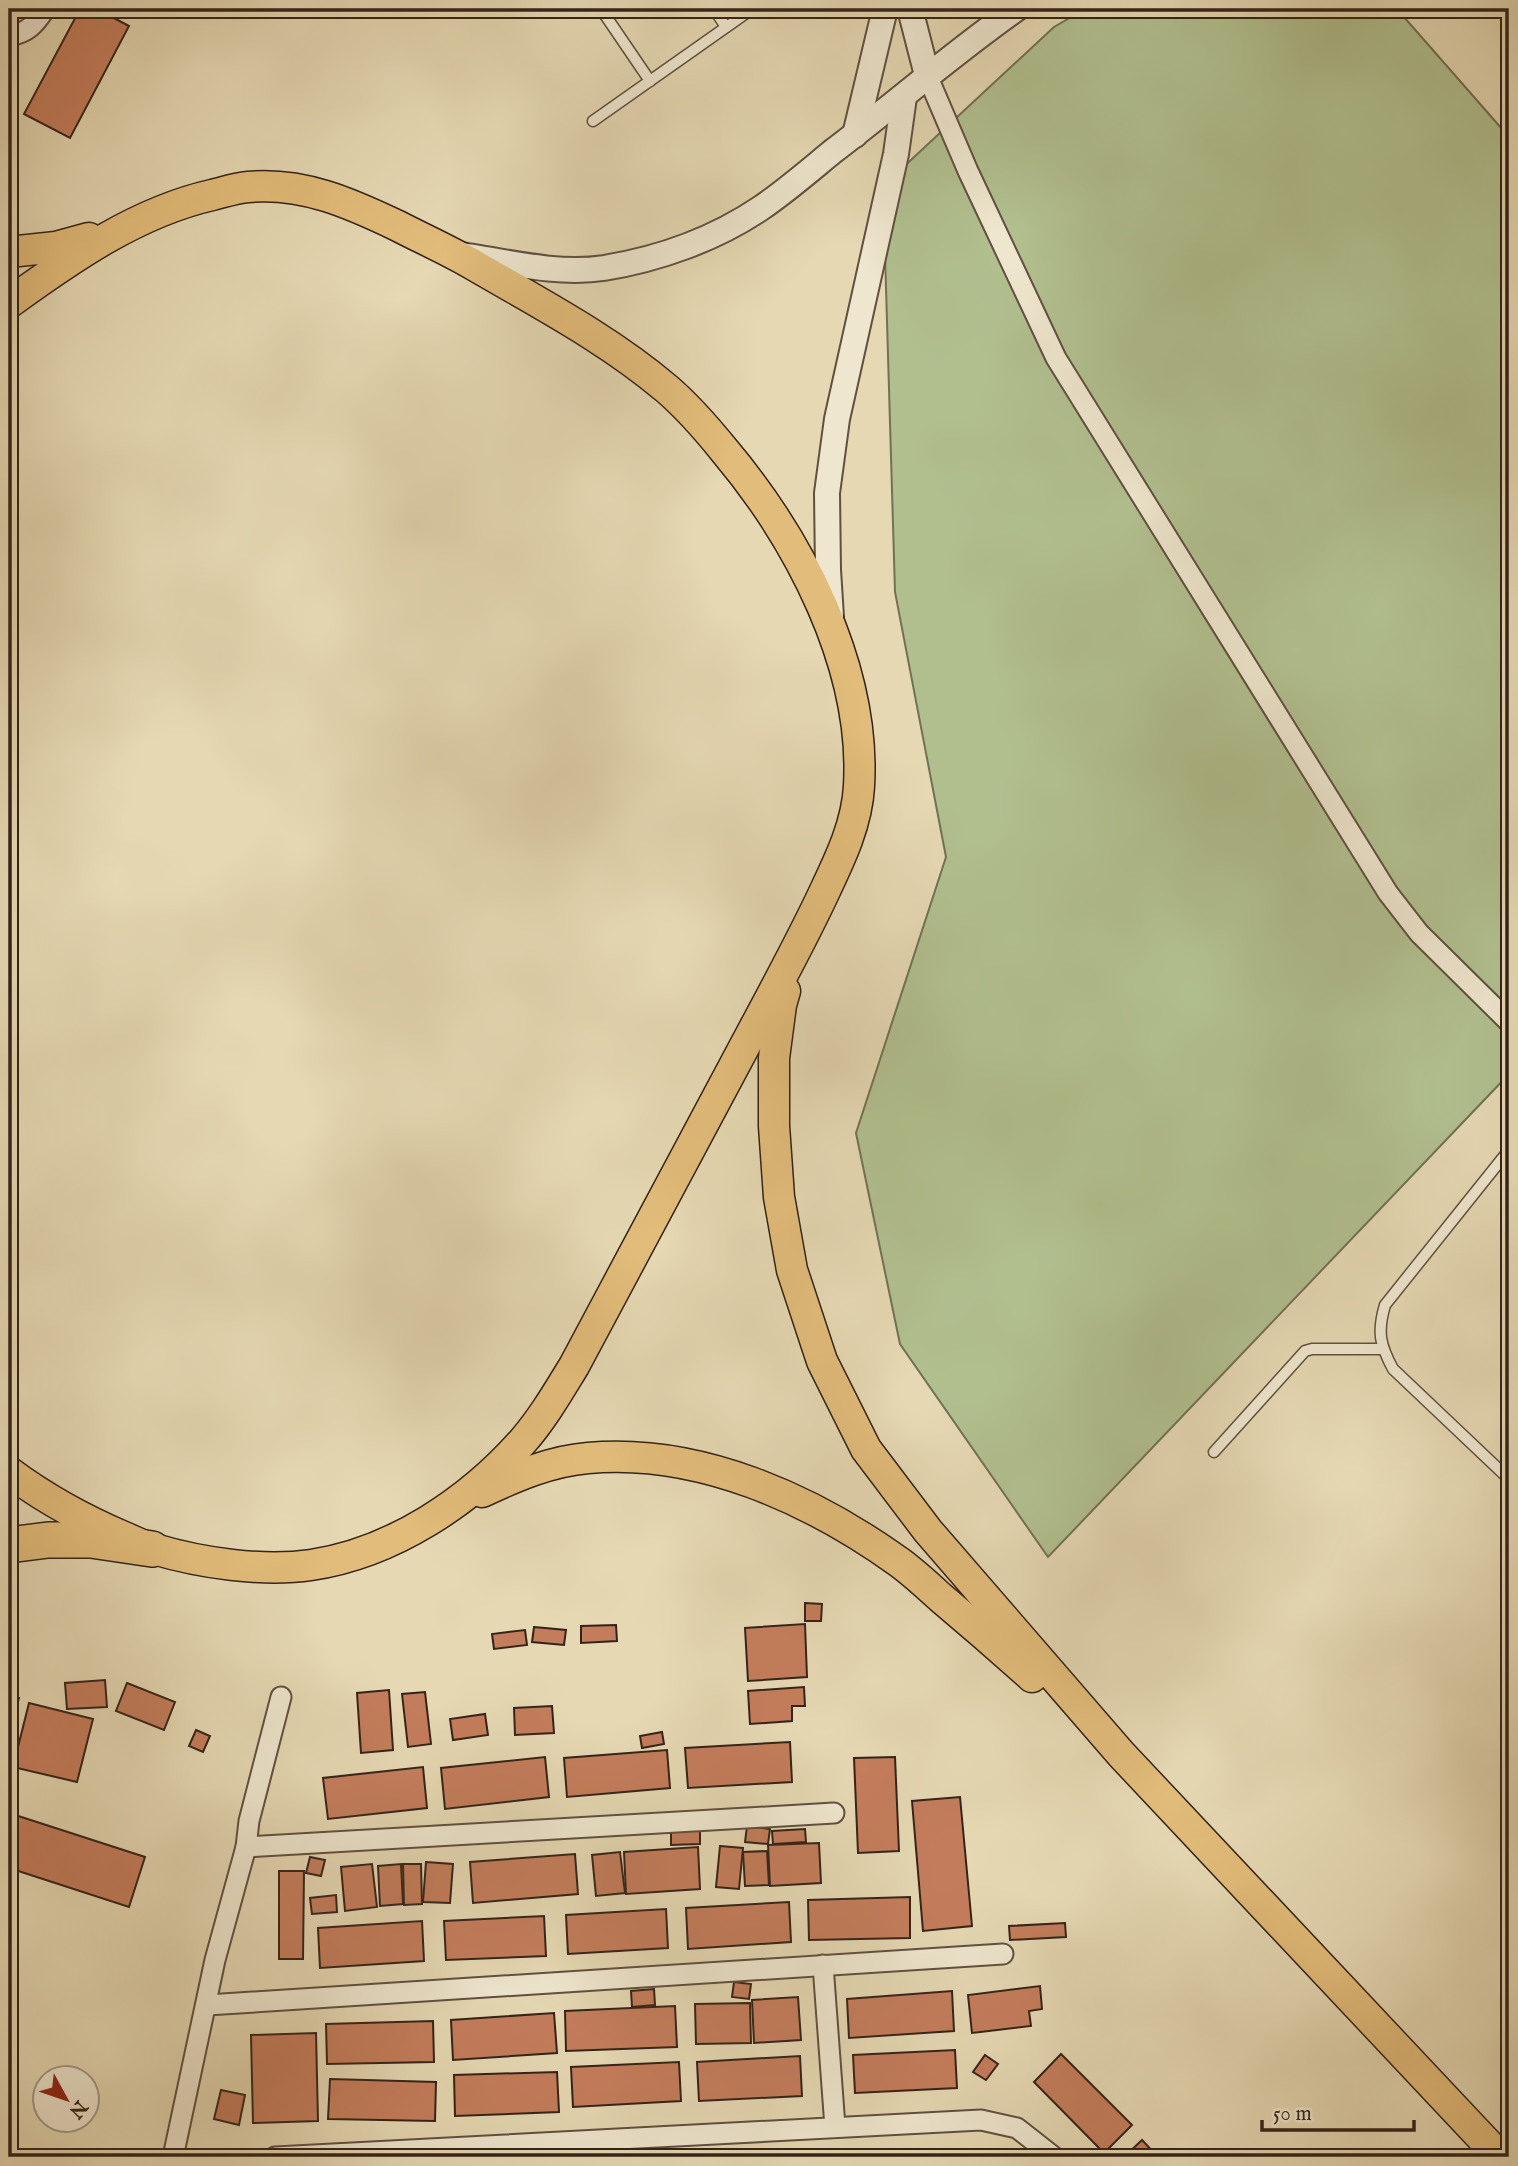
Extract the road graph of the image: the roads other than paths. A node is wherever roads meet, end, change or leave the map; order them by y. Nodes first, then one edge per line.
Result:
1 (45, 9) edge
2 (601, 9) edge
3 (714, 9) edge
4 (752, 9) edge
5 (884, 9) edge
6 (910, 9) edge
7 (1016, 9) edge
8 (726, 27) junction
9 (9, 36) edge
10 (928, 75) junction
11 (650, 80) junction
12 (904, 97) junction
13 (593, 121) dead end
14 (855, 135) junction
15 (123, 228) junction
16 (9, 252) edge
17 (454, 254) junction
18 (9, 303) edge
19 (832, 629) junction
20 (803, 937) junction
21 (1509, 1022) edge
22 (1509, 1150) edge
23 (1382, 1349) junction
24 (1214, 1451) dead end
25 (9, 1472) edge
26 (1509, 1479) edge
27 (450, 1507) junction
28 (9, 1545) edge
29 (152, 1549) junction
30 (281, 1697) dead end
31 (1121, 1754) junction
32 (834, 1813) dead end
33 (246, 1847) junction
34 (1003, 1954) dead end
35 (823, 1965) junction
36 (207, 2005) junction
37 (835, 2127) junction
38 (173, 2157) edge
39 (275, 2157) edge
40 (1054, 2157) edge
41 (1500, 2157) edge

1 - 9 street
2 - 11 lane
3 - 8 lane
4 - 8 lane
5 - 14 street
6 - 10 street
7 - 10 street
8 - 11 lane
10 - 12 street
10 - 21 street
11 - 13 lane
12 - 14 street
12 - 19 street
14 - 17 street
15 - 16 main road
15 - 17 main road
15 - 18 main road
17 - 19 main road
19 - 20 main road
20 - 27 main road
20 - 31 main road
22 - 23 lane
23 - 24 lane
23 - 26 lane
25 - 29 main road
27 - 29 main road
27 - 31 main road
28 - 29 highway
30 - 33 street
31 - 41 main road
32 - 33 street
33 - 36 street
34 - 35 street
35 - 36 street
35 - 37 street
36 - 38 street
37 - 39 street
37 - 40 street

